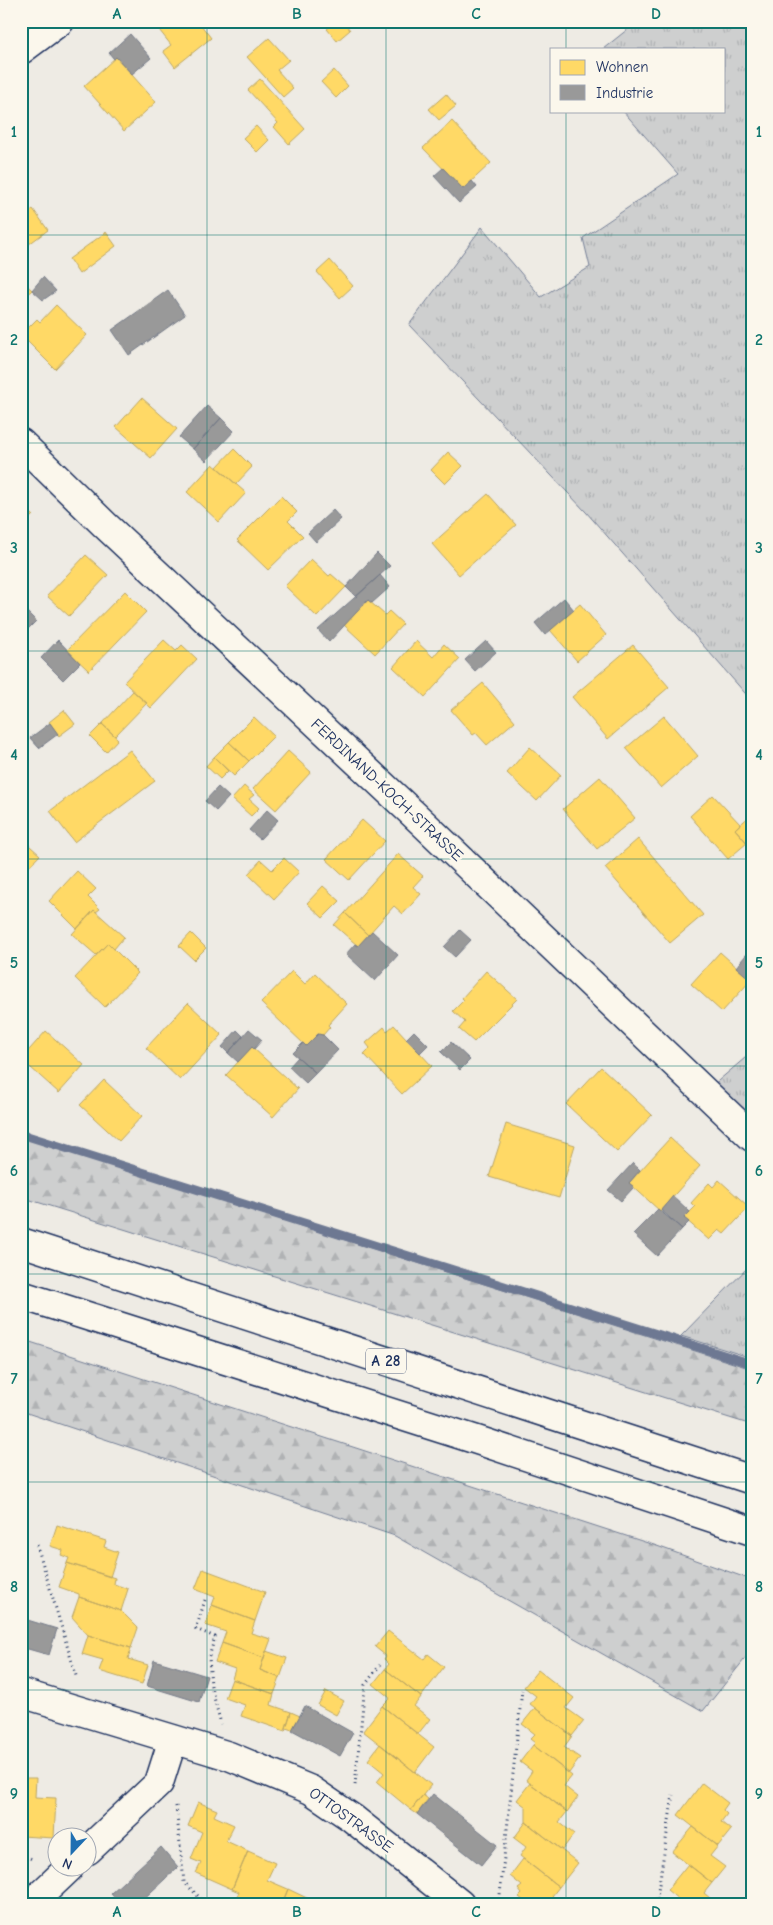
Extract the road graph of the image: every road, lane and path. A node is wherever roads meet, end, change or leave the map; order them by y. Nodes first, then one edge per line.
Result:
1 (60, 21) edge
2 (21, 50) edge
3 (21, 443) edge
4 (752, 1137) edge
5 (21, 1242) edge
6 (21, 1295) edge
7 (752, 1480) edge
8 (752, 1531) edge
9 (37, 1545) dead end
10 (205, 1600) dead end
11 (380, 1665) dead end
12 (522, 1690) dead end
13 (21, 1693) edge
14 (88, 1713) junction
15 (173, 1739) junction
16 (229, 1756) junction
17 (160, 1783) junction
18 (673, 1795) dead end
19 (352, 1818) junction
20 (98, 1841) edge
21 (58, 1878) edge
22 (31, 1904) edge
23 (206, 1904) edge
24 (460, 1904) edge
25 (498, 1904) edge
26 (656, 1904) edge

1 - 2 main road
3 - 4 main road, FERDINAND-KOCH-STRASSE
5 - 7 main road, A 28
6 - 8 main road
9 - 14 path
10 - 16 path
11 - 19 path
12 - 25 path
13 - 14 main road, OTTOSTRASSE
14 - 15 main road, OTTOSTRASSE
15 - 16 main road, OTTOSTRASSE
15 - 17 main road
16 - 19 main road, OTTOSTRASSE
17 - 20 main road
17 - 23 path
18 - 26 path
19 - 24 main road, OTTOSTRASSE
21 - 22 main road

